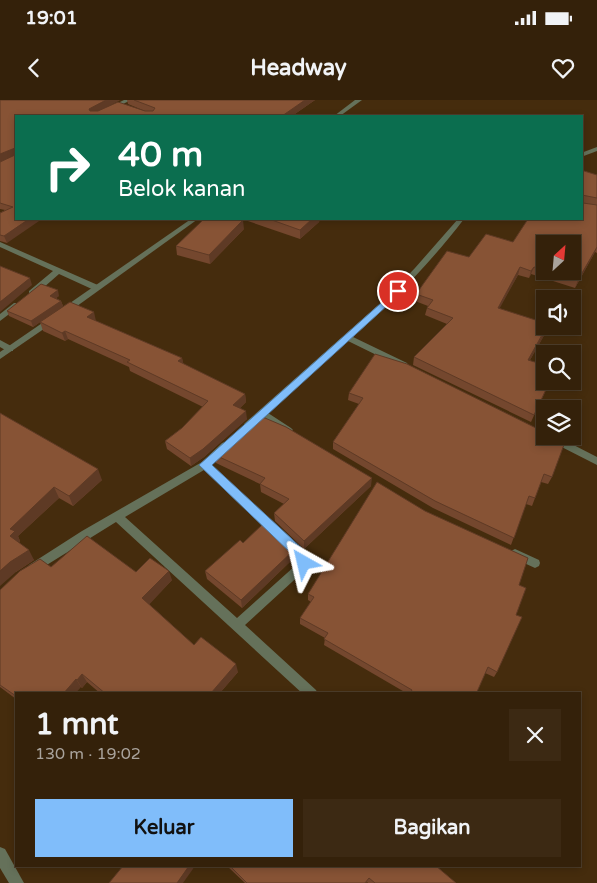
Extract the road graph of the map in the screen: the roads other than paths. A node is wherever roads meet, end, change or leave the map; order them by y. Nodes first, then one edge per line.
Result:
1 (128, 100) edge
2 (359, 100) edge
3 (120, 105) junction
4 (128, 108) edge
5 (97, 115) edge
6 (338, 115) edge
7 (597, 149) edge
8 (583, 154) edge
9 (194, 220) edge
10 (460, 220) edge
11 (0, 244) edge
12 (62, 272) junction
13 (97, 288) junction
14 (0, 318) edge
15 (346, 337) junction
16 (0, 343) edge
17 (10, 349) junction
18 (0, 356) edge
19 (415, 371) edge
20 (261, 413) junction
21 (295, 434) edge
22 (565, 445) edge
23 (597, 461) edge
24 (205, 465) junction
25 (117, 516) junction
26 (502, 548) edge
27 (535, 563) dead end
28 (21, 576) edge
29 (237, 625) junction
30 (310, 692) edge
31 (0, 854) edge
32 (17, 883) edge

1 - 3 street
2 - 6 street
3 - 4 street
3 - 5 street
7 - 8 street
9 - 13 street
10 - 15 street
11 - 12 street
12 - 13 street
12 - 14 street
13 - 17 street
15 - 19 street
15 - 20 street
16 - 17 street
17 - 18 street
20 - 21 street
20 - 24 street
22 - 23 street
24 - 25 street
24 - 29 street
25 - 28 street
25 - 29 street
26 - 27 street
29 - 30 street
31 - 32 street

